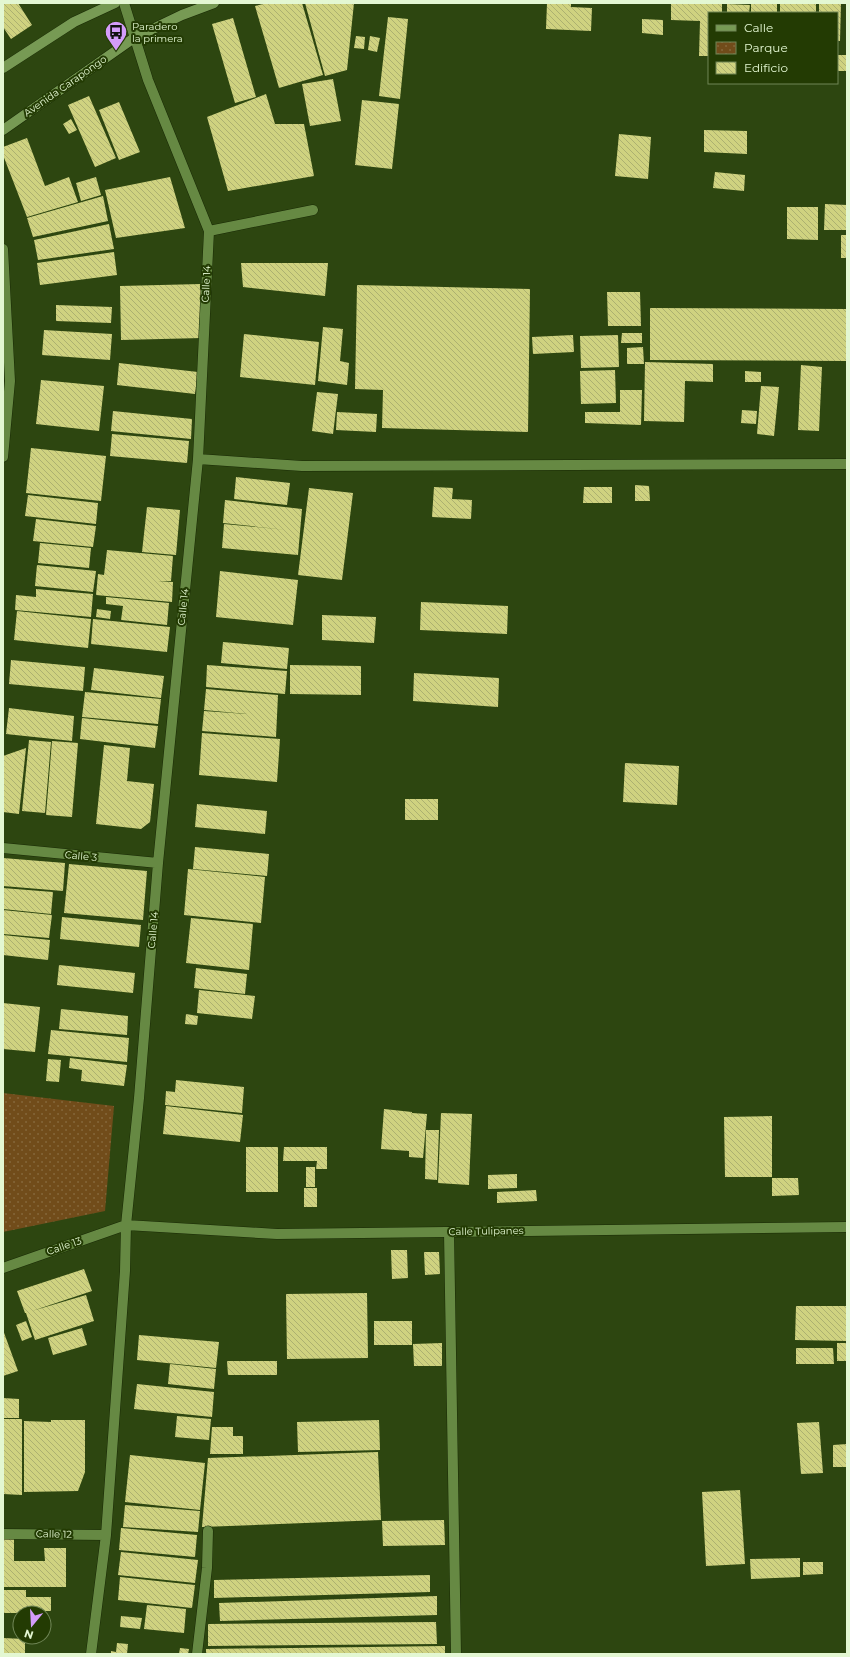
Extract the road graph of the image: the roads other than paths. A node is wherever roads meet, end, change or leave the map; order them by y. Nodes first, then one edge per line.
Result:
1 (115, 3) edge
2 (124, 3) edge
3 (214, 3) edge
4 (134, 38) junction
5 (3, 68) edge
6 (3, 130) edge
7 (313, 210) dead end
8 (209, 231) junction
9 (3, 249) edge
10 (3, 457) edge
11 (198, 459) junction
12 (847, 464) edge
13 (3, 848) edge
14 (158, 863) junction
15 (126, 1225) junction
16 (847, 1227) edge
17 (449, 1232) junction
18 (3, 1268) edge
19 (208, 1531) dead end
20 (3, 1534) edge
21 (106, 1535) junction
22 (91, 1654) edge
23 (197, 1654) edge
24 (456, 1654) edge

1 - 5 street
2 - 4 street, Calle 14
3 - 4 street, Avenida Carapongo
4 - 6 street, Avenida Carapongo
4 - 8 street, Calle 14
7 - 8 street
8 - 11 street, Calle 14
9 - 10 street
11 - 12 street
11 - 14 street, Calle 14
13 - 14 street, Calle 3
14 - 15 street, Calle 14
15 - 17 street, Calle Tulipanes
15 - 18 street, Calle 13
15 - 21 street, Calle 14
16 - 17 street, Calle Tulipanes
17 - 24 street
19 - 23 street
20 - 21 street, Calle 12
21 - 22 street, Calle 14

